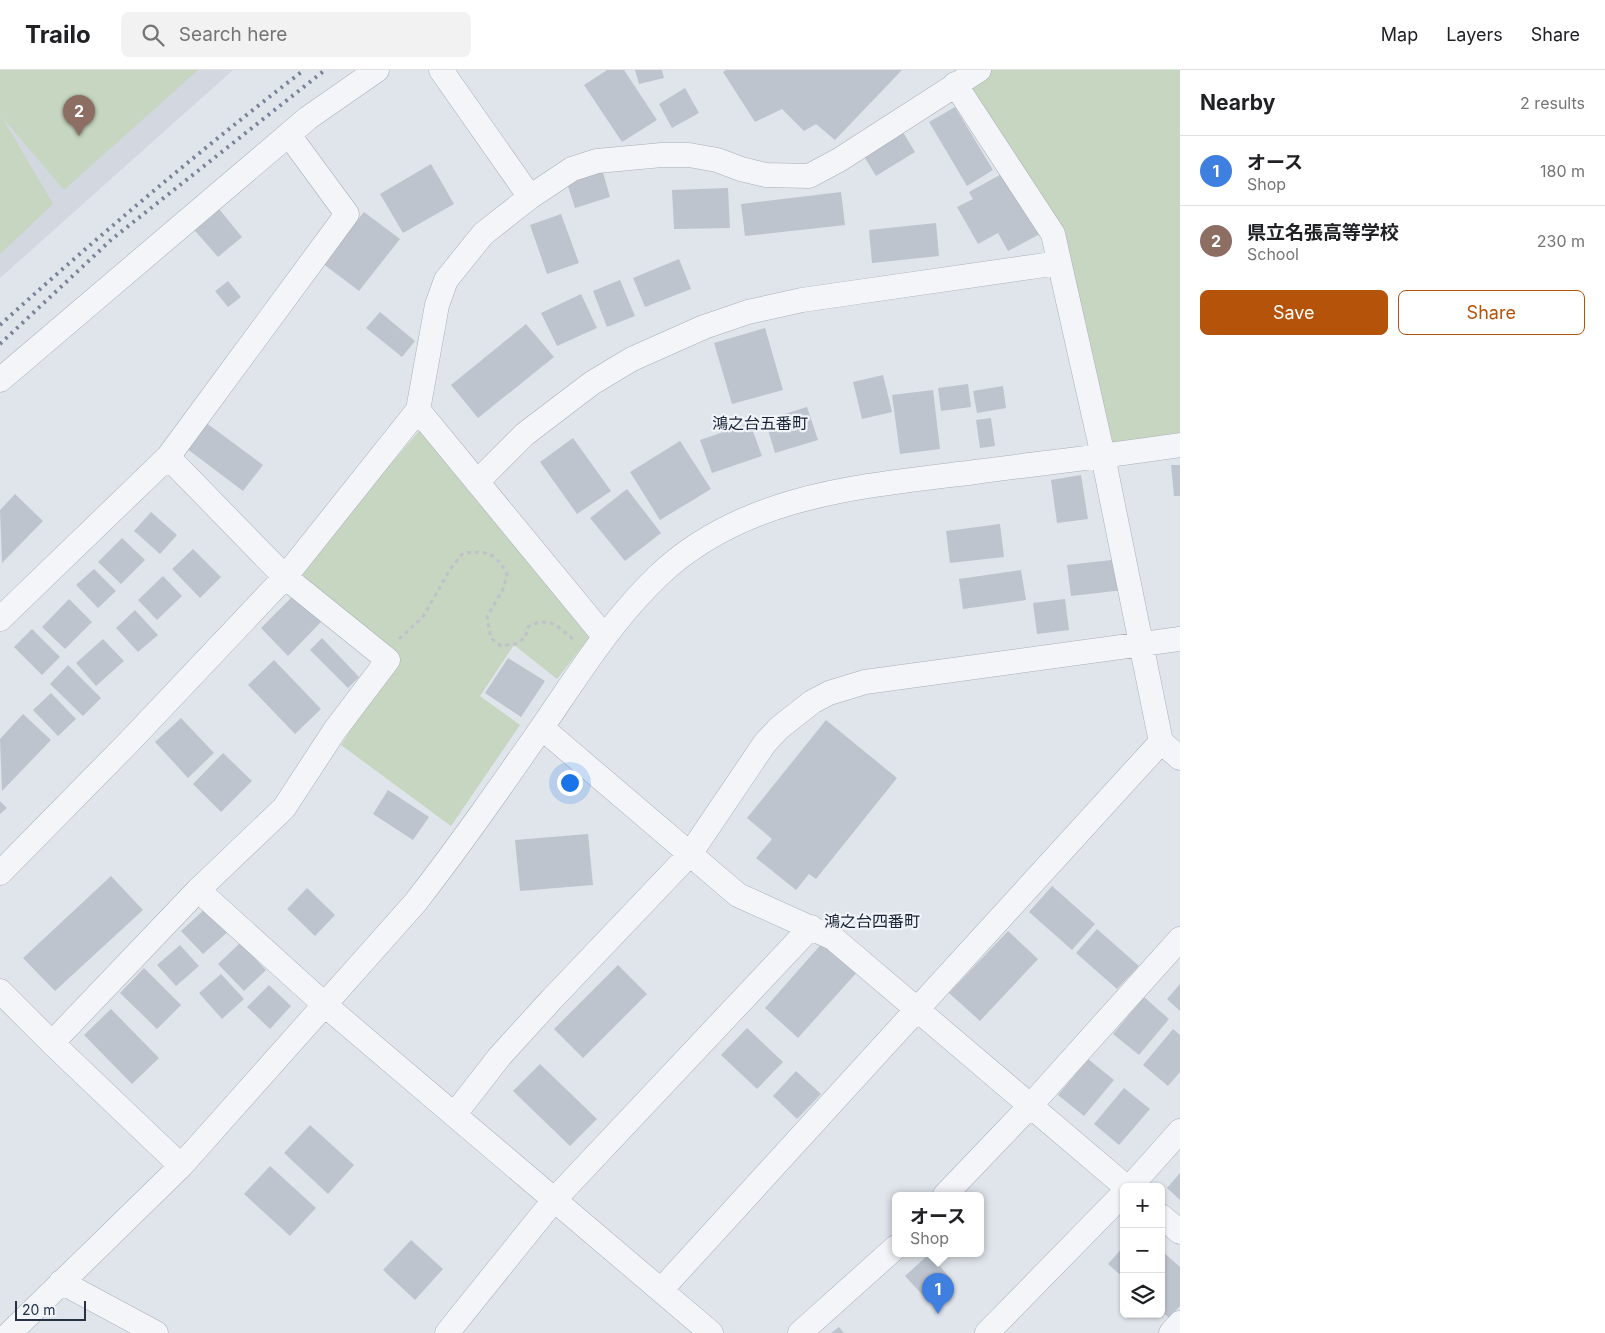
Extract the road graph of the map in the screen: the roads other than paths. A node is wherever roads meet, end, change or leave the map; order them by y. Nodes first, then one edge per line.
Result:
1 (378, 70) edge
2 (441, 70) edge
3 (979, 70) edge
4 (955, 84) junction
5 (289, 135) junction
6 (530, 197) junction
7 (1059, 262) junction
8 (0, 380) edge
9 (418, 410) junction
10 (1180, 445) edge
11 (1103, 456) junction
12 (168, 457) junction
13 (477, 482) junction
14 (285, 577) junction
15 (0, 619) edge
16 (604, 636) junction
17 (1180, 639) edge
18 (1141, 644) junction
19 (542, 728) junction
20 (1161, 742) junction
21 (1180, 758) edge
22 (690, 854) junction
23 (0, 874) edge
24 (198, 890) junction
25 (811, 926) junction
26 (1180, 939) edge
27 (0, 991) edge
28 (326, 1005) junction
29 (916, 1010) junction
30 (52, 1043) junction
31 (1030, 1105) junction
32 (454, 1115) junction
33 (1180, 1132) edge
34 (181, 1166) junction
35 (1121, 1183) edge
36 (1134, 1183) edge
37 (948, 1192) edge
38 (1120, 1198) edge
39 (554, 1200) junction
40 (1165, 1219) edge
41 (1180, 1232) edge
42 (892, 1251) edge
43 (61, 1282) junction
44 (660, 1290) junction
45 (1180, 1323) edge
46 (10, 1333) edge
47 (156, 1333) edge
48 (447, 1333) edge
49 (712, 1333) edge
50 (800, 1333) edge
51 (987, 1333) edge
52 (1171, 1333) edge

1 - 5 street
2 - 6 street
3 - 4 street
4 - 6 street
4 - 7 street
5 - 8 street
5 - 12 street
6 - 9 street
7 - 11 street
7 - 13 street
9 - 13 street
9 - 14 street
10 - 11 street
11 - 16 street
11 - 18 street
12 - 14 street
12 - 15 street
13 - 16 street
14 - 23 street
14 - 24 street
16 - 19 street
17 - 18 street
18 - 20 street
18 - 22 street
19 - 22 street
19 - 28 street
20 - 21 street
20 - 29 street
22 - 25 street
22 - 32 street
24 - 28 street
24 - 30 street
25 - 29 street
25 - 39 street
26 - 31 street
27 - 30 street
28 - 32 street
28 - 34 street
29 - 31 street
29 - 44 street
30 - 34 street
31 - 35 street
31 - 37 street
32 - 39 street
33 - 36 street
34 - 43 street
38 - 51 street
39 - 44 street
39 - 48 street
40 - 41 street
42 - 50 street
43 - 46 street
43 - 47 street
44 - 49 street
45 - 52 street

